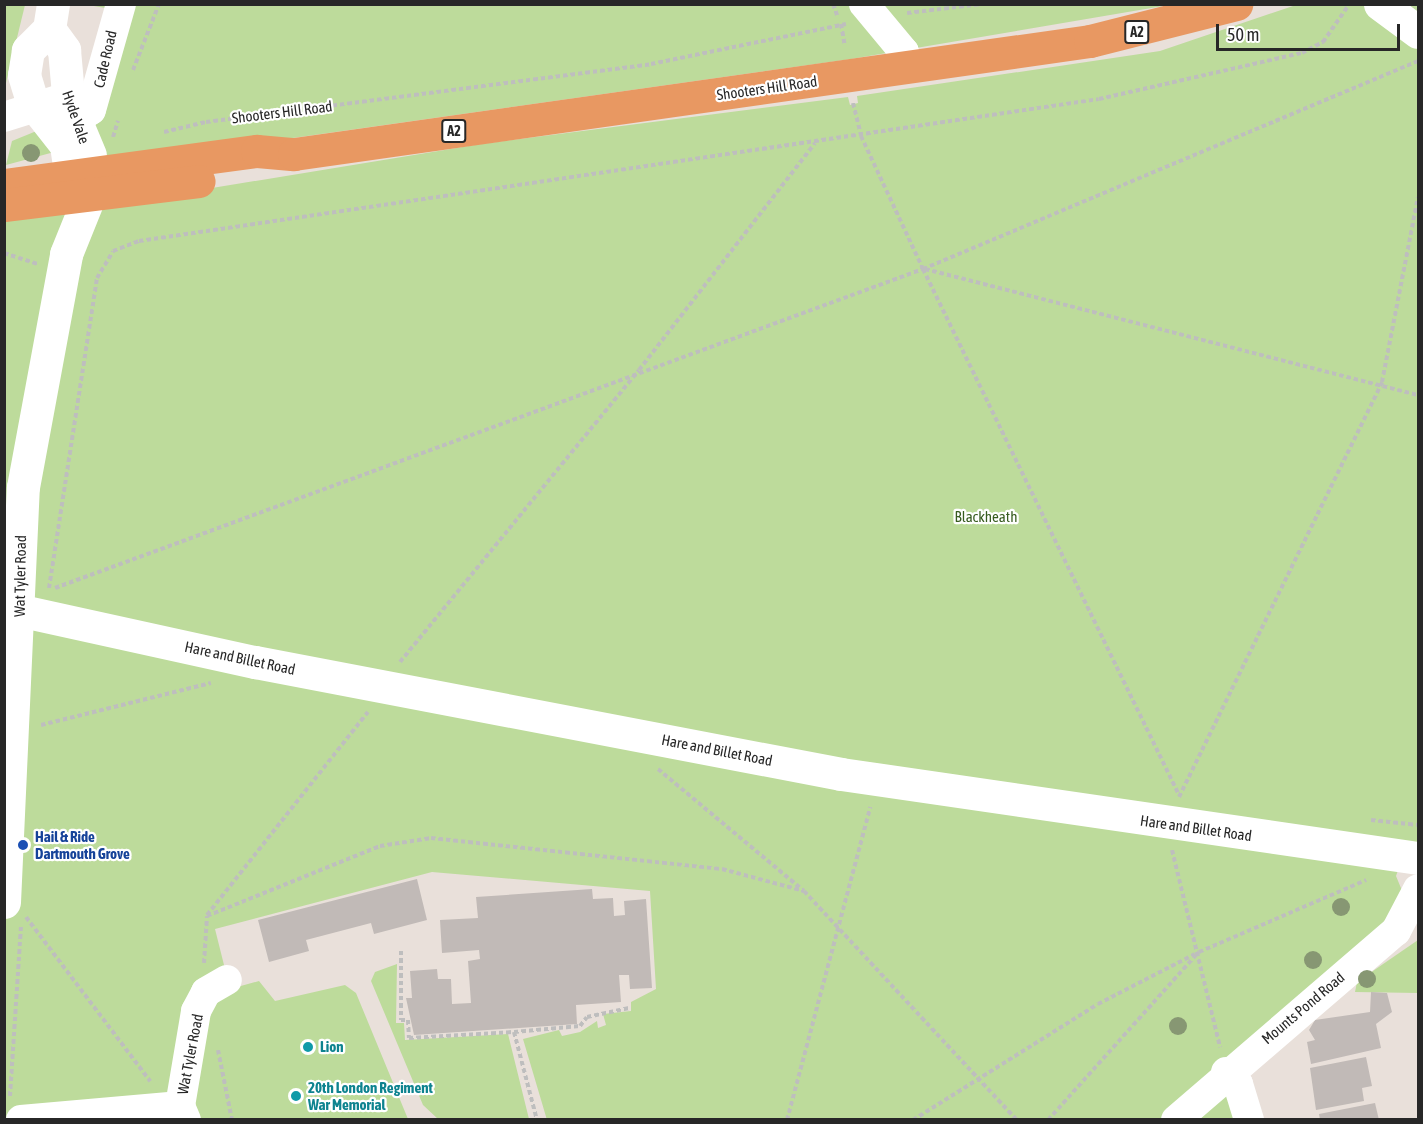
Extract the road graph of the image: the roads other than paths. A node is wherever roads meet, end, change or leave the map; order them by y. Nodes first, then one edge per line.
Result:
1 (121, 4) edge
2 (1236, 4) edge
3 (1380, 4) edge
4 (860, 13) edge
5 (51, 16) edge
6 (1419, 32) edge
7 (907, 68) junction
8 (59, 115) junction
9 (4, 117) edge
10 (81, 182) junction
11 (4, 185) edge
12 (4, 205) edge
13 (37, 603) edge
14 (18, 720) edge
15 (1419, 858) edge
16 (1419, 889) edge
17 (13, 907) edge
18 (217, 986) road end
19 (1226, 1072) junction
20 (178, 1111) edge
21 (21, 1119) edge
22 (1176, 1119) edge
23 (1249, 1119) edge

1 - 8 street, Cade Road
2 - 7 highway, Shooters Hill Road / A2
3 - 6 street
4 - 7 street
5 - 8 street, Hyde Vale
7 - 10 highway, Shooters Hill Road / A2
8 - 9 street
8 - 10 street, Hyde Vale
10 - 11 highway, A2
10 - 12 highway, A2
10 - 13 street, Wat Tyler Road
13 - 14 street, Wat Tyler Road
13 - 15 street, Hare and Billet Road
14 - 17 street, Wat Tyler Road
16 - 19 street, Mounts Pond Road
18 - 20 street, Wat Tyler Road
19 - 22 street, Mounts Pond Road
19 - 23 street
20 - 21 street, Wat Tyler Road

